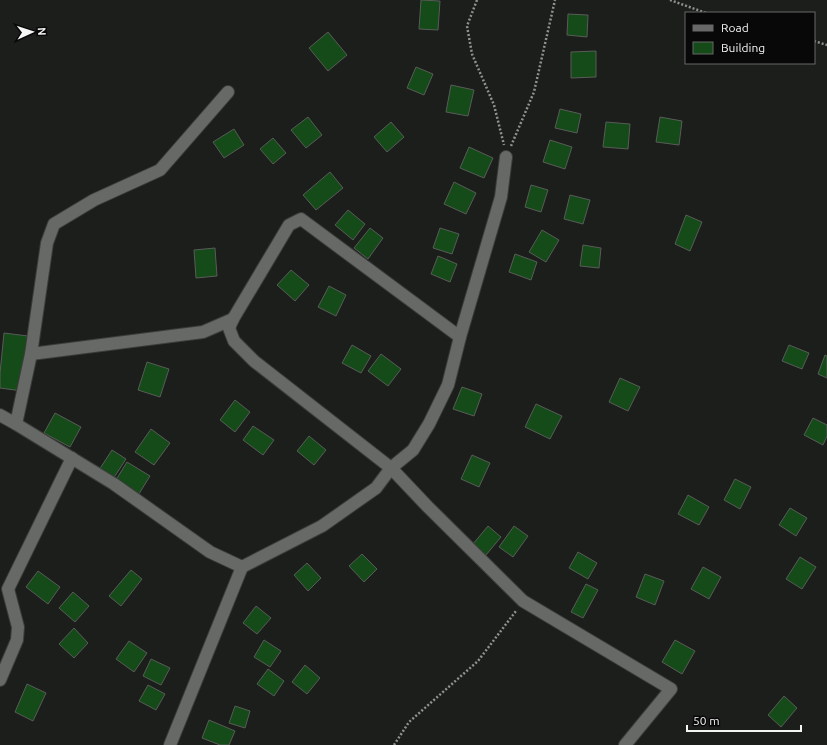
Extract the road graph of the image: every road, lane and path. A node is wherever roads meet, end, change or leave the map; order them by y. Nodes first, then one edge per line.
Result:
1 (477, 0) edge
2 (555, 0) edge
3 (670, 0) edge
4 (703, 12) edge
5 (815, 41) edge
6 (827, 45) edge
7 (228, 92) dead end
8 (506, 157) junction
9 (233, 319) junction
10 (460, 337) junction
11 (32, 354) junction
12 (0, 415) edge
13 (16, 424) junction
14 (72, 458) junction
15 (391, 468) junction
16 (242, 567) junction
17 (523, 601) junction
18 (0, 680) edge
19 (170, 745) edge
20 (394, 745) edge
21 (625, 745) edge

1 - 8 path
2 - 8 path
3 - 4 path
5 - 6 path
7 - 11 street
8 - 10 street
9 - 10 street
9 - 11 street
9 - 15 street
10 - 15 street
11 - 13 street
12 - 13 street
13 - 14 street
14 - 16 street
14 - 18 street
15 - 16 street
15 - 17 street
16 - 19 street
17 - 20 path
17 - 21 street

